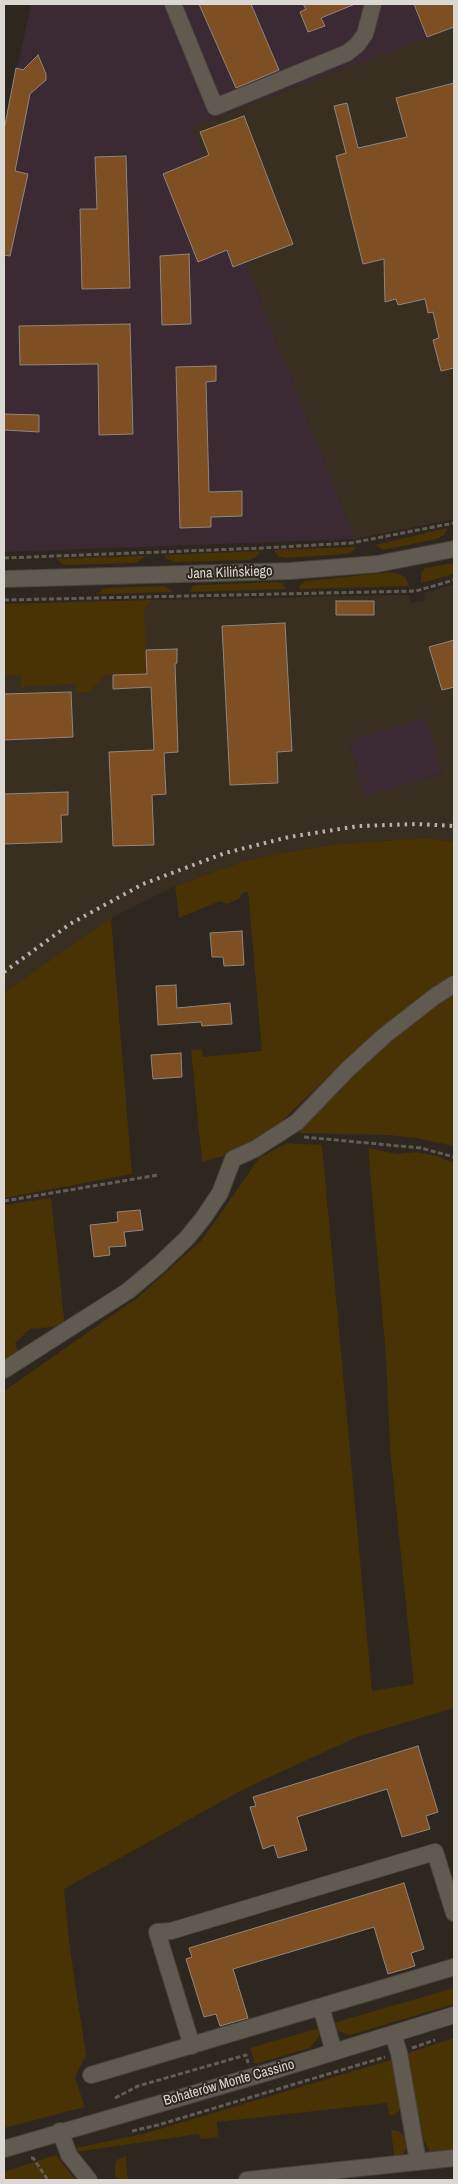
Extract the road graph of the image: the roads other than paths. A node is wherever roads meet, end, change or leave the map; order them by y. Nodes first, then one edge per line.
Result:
1 (173, 4) edge
2 (372, 4) edge
3 (454, 549) edge
4 (4, 579) edge
5 (454, 984) edge
6 (4, 1370) edge
7 (454, 1913) edge
8 (454, 1967) edge
9 (321, 2007) junction
10 (454, 2015) edge
11 (393, 2034) junction
12 (192, 2046) junction
13 (334, 2052) junction
14 (91, 2075) dead end
15 (60, 2132) junction
16 (4, 2149) edge
17 (454, 2158) edge
18 (418, 2162) junction
19 (89, 2180) edge
20 (247, 2180) edge

1 - 2 street
3 - 4 street, Jana Kilińskiego
5 - 6 street
7 - 12 street
8 - 9 street
9 - 12 street
9 - 13 street
10 - 11 street, Bohaterów Monte Cassino
11 - 13 street, Bohaterów Monte Cassino
11 - 18 street
12 - 14 street
13 - 15 street, Bohaterów Monte Cassino
15 - 16 street, Bohaterów Monte Cassino
15 - 19 street
17 - 18 street
18 - 20 street

